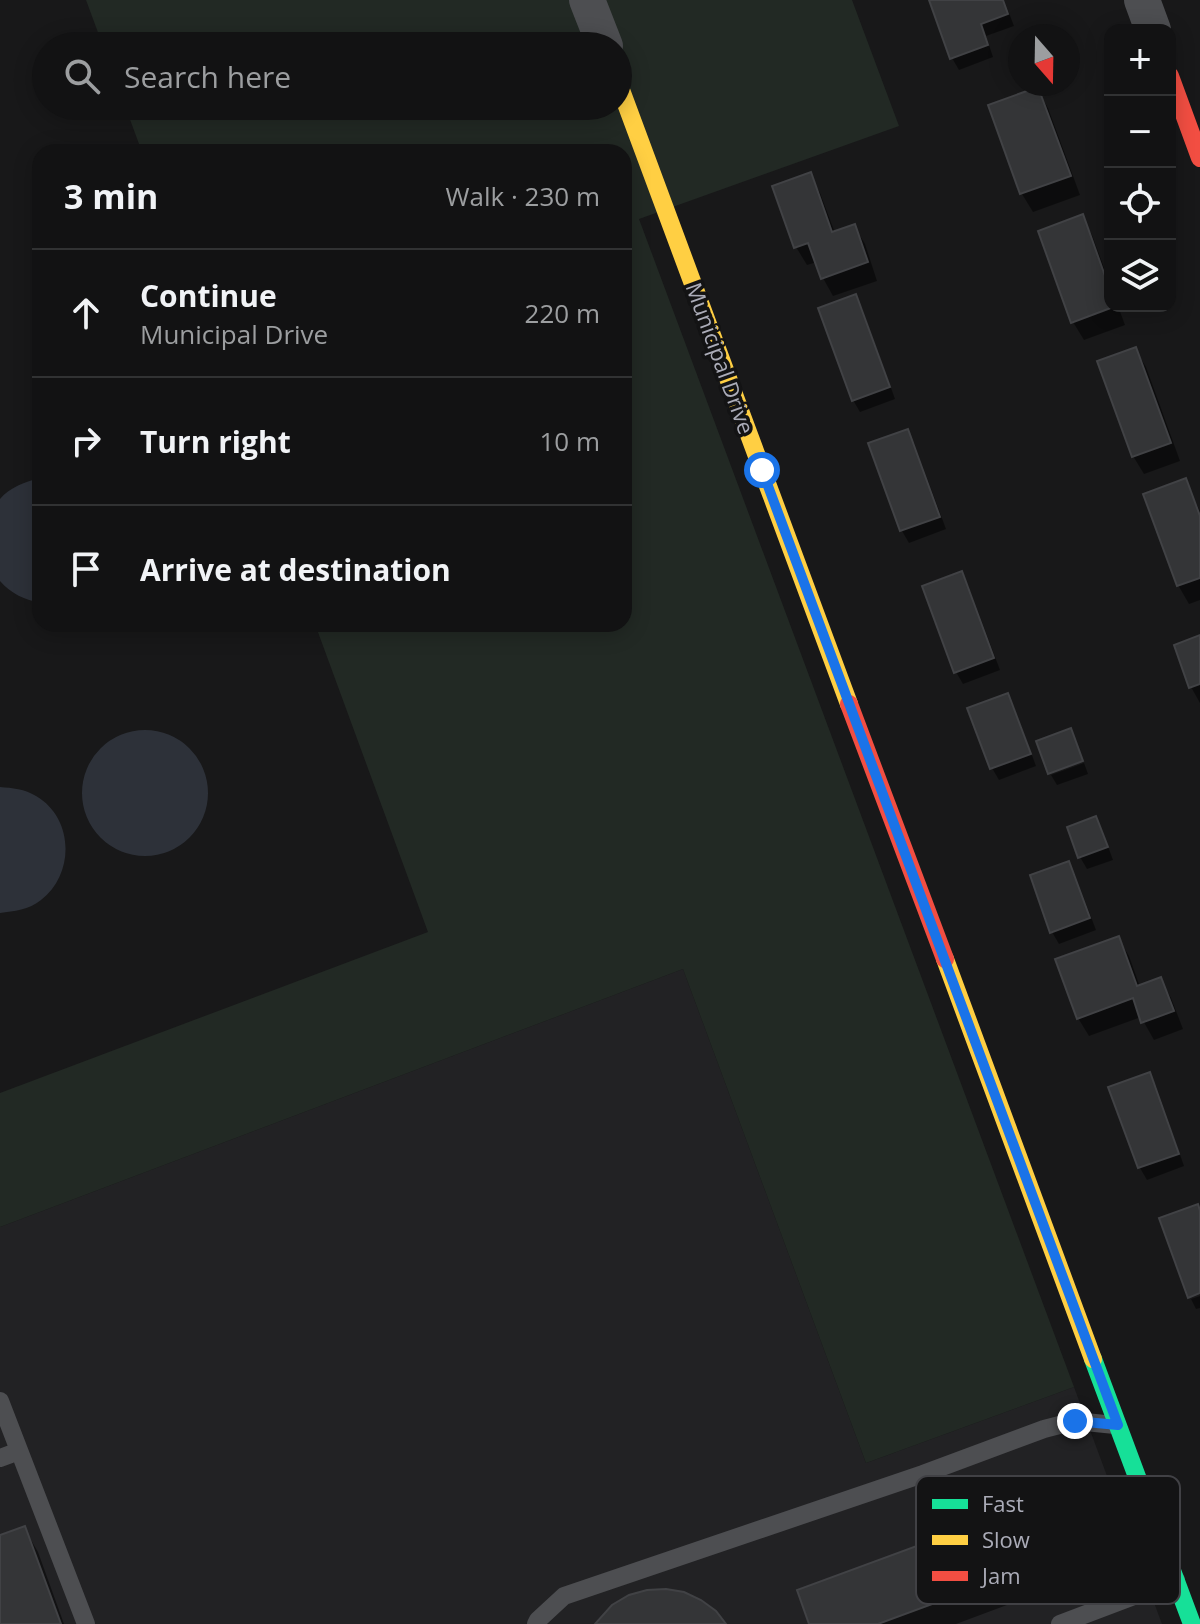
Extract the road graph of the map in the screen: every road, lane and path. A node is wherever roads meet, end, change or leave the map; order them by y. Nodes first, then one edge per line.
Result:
1 (587, 0) edge
2 (1142, 0) edge
3 (1151, 24) edge
4 (600, 32) edge
5 (1176, 92) edge
6 (632, 120) edge
7 (1200, 158) edge
8 (0, 1401) edge
9 (1118, 1425) junction
10 (19, 1451) junction
11 (0, 1458) edge
12 (916, 1476) edge
13 (917, 1476) edge
14 (1137, 1476) edge
15 (1180, 1591) edge
16 (1113, 1604) edge
17 (86, 1624) edge
18 (536, 1624) edge
19 (1060, 1624) edge
20 (1192, 1624) edge

1 - 4 street
2 - 3 street
5 - 7 street
6 - 9 street, Municipal Drive
8 - 10 lane
9 - 13 lane
9 - 14 street, Municipal Drive
10 - 11 lane
10 - 17 lane
12 - 18 lane
15 - 20 street, Municipal Drive
16 - 19 lane

